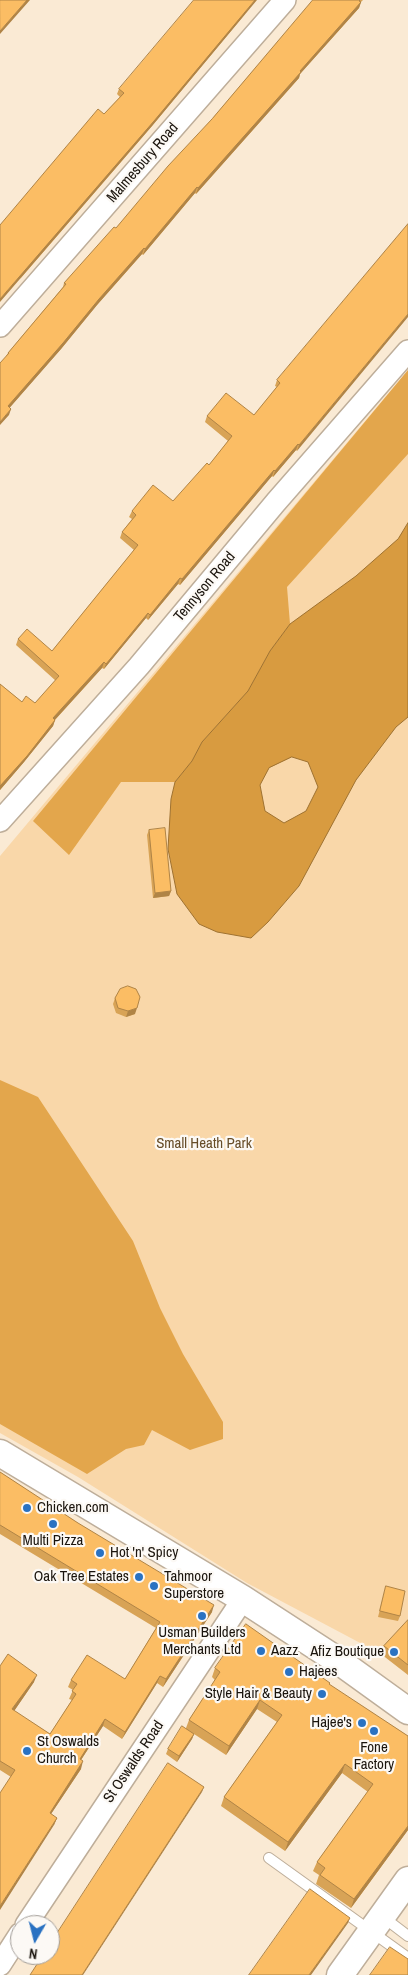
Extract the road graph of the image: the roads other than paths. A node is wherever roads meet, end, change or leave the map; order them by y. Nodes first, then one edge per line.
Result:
1 (285, 0) edge
2 (0, 326) edge
3 (408, 351) edge
4 (0, 821) edge
5 (0, 1453) edge
6 (242, 1599) junction
7 (408, 1711) edge
8 (269, 1858) dead end
9 (408, 1880) edge
10 (33, 1915) edge
11 (376, 1924) junction
12 (408, 1936) edge
13 (10, 1949) edge
14 (408, 1958) edge
15 (0, 1964) edge
16 (340, 1975) edge

1 - 2 street, Malmesbury Road
3 - 4 street, Tennyson Road
5 - 6 street
6 - 7 street
6 - 10 street, St Oswalds Road
8 - 11 lane
9 - 11 street
11 - 12 lane
11 - 14 lane
11 - 16 street
13 - 15 street

